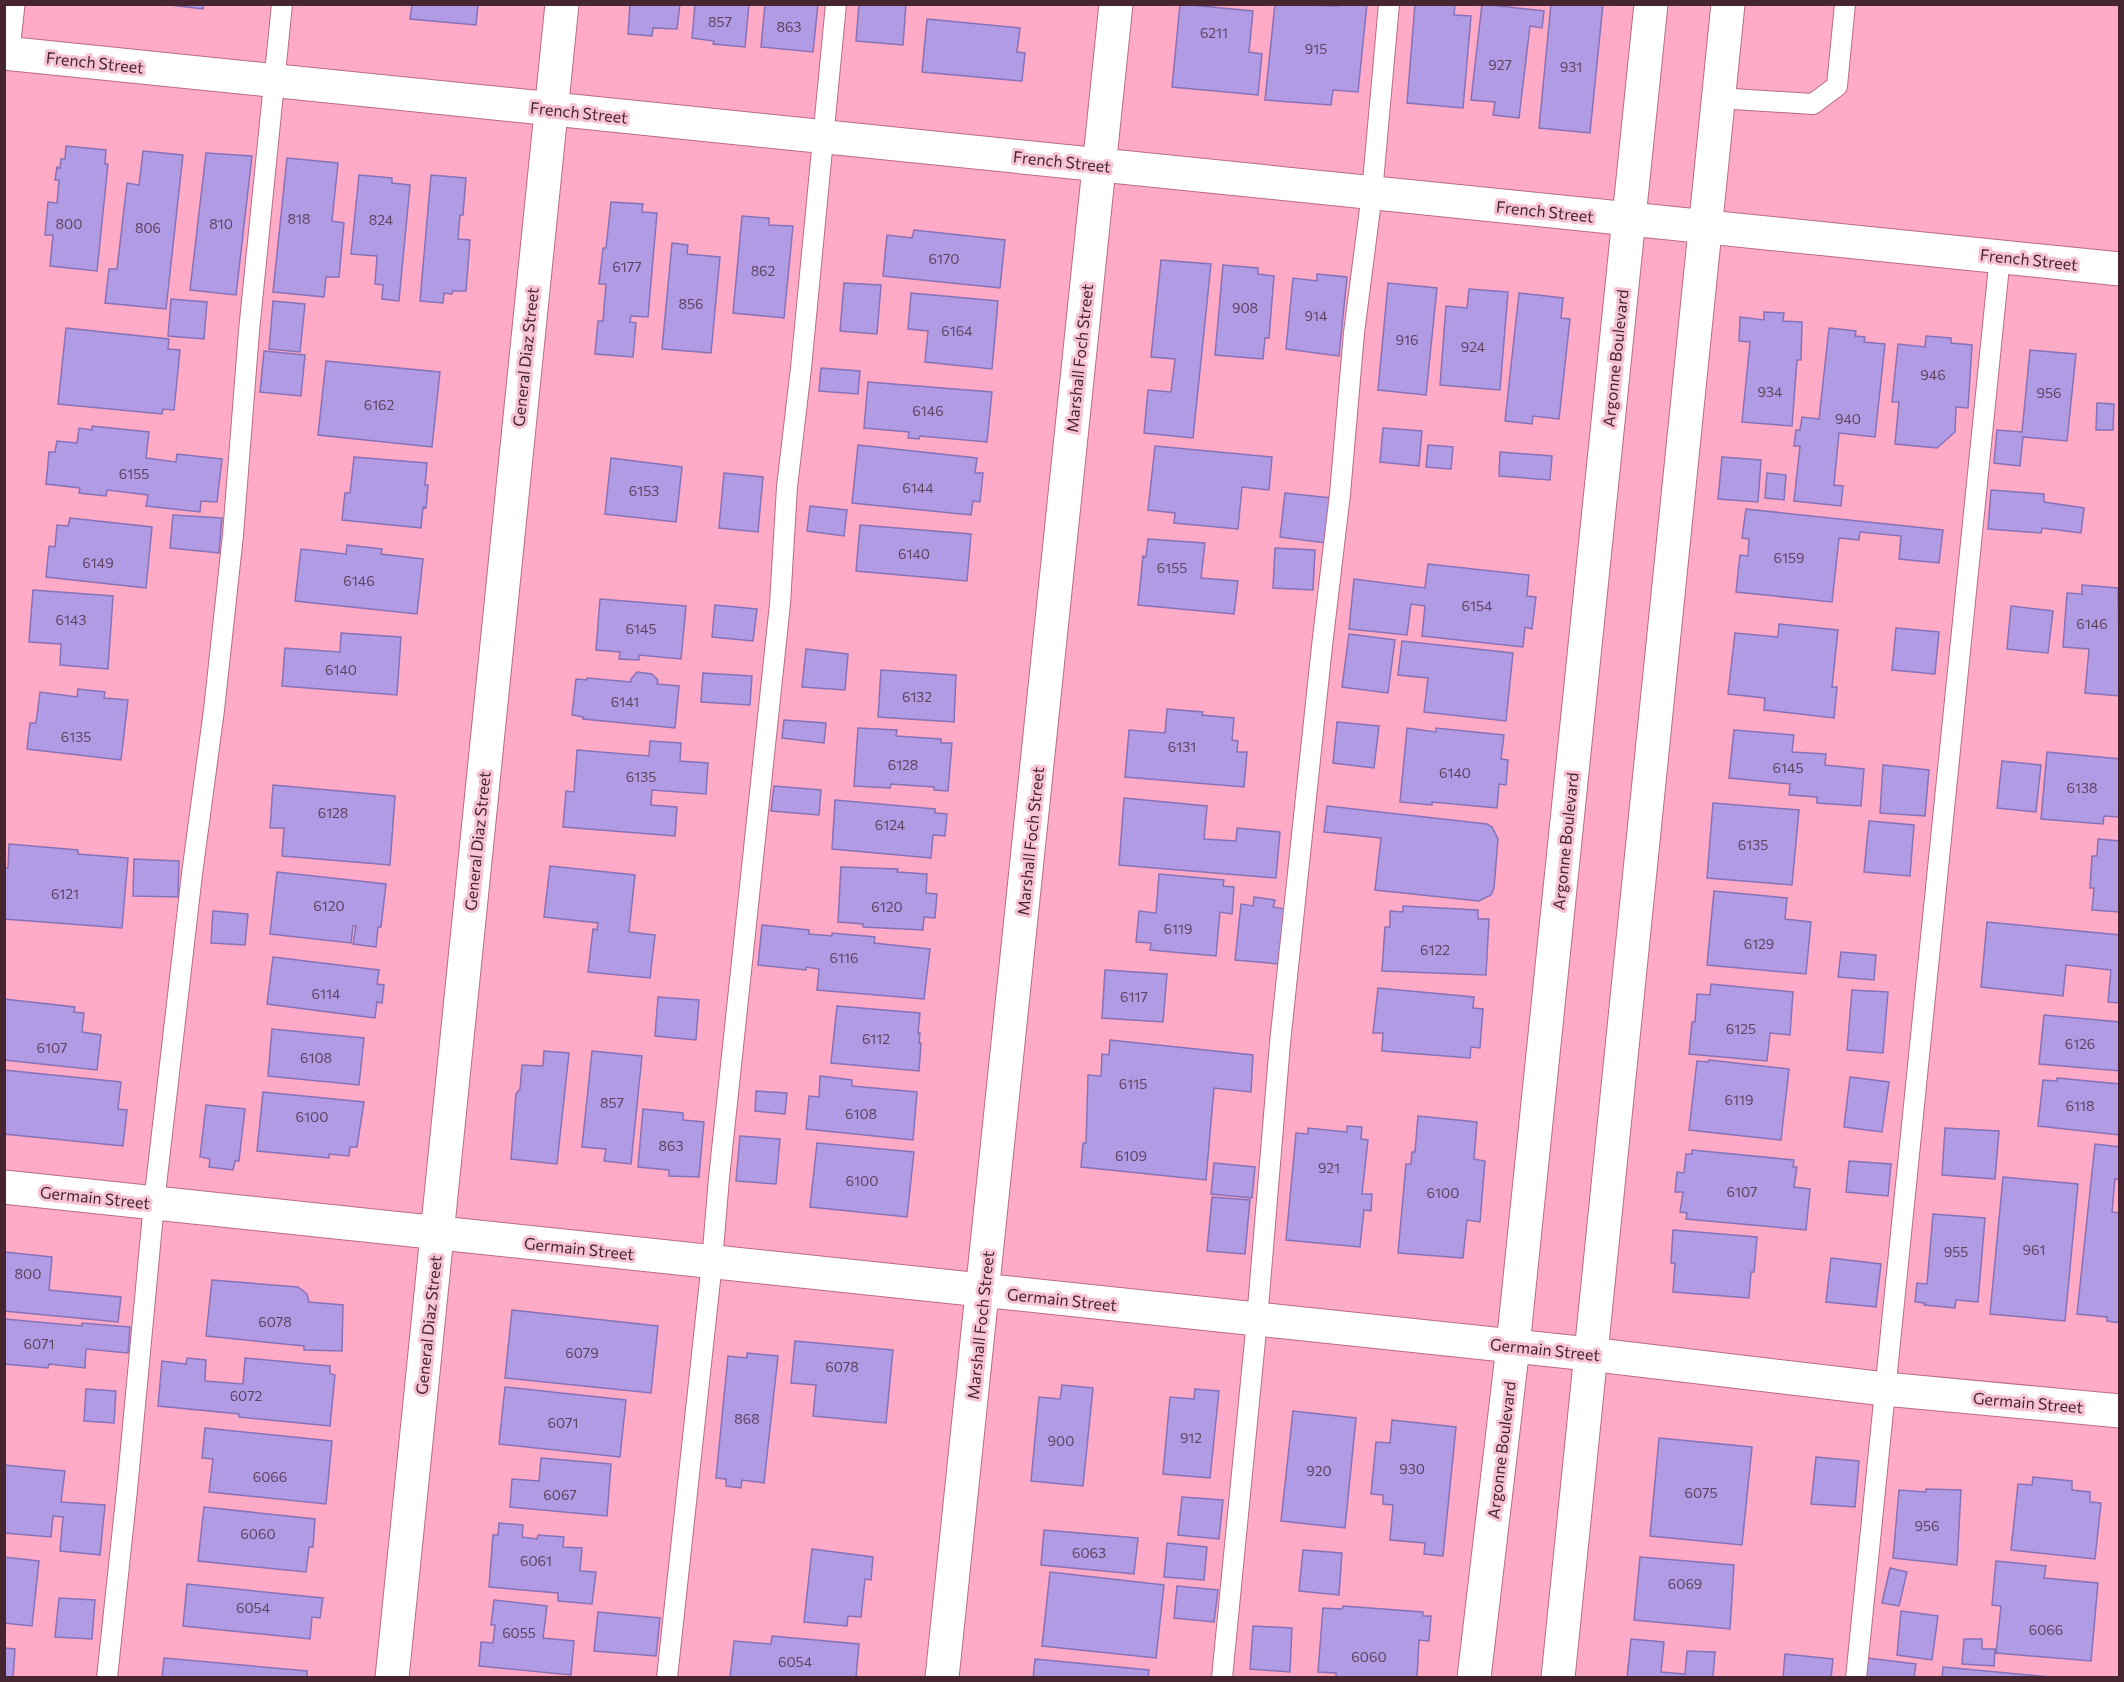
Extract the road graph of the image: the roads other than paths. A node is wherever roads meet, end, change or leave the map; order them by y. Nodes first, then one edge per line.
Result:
1 (8, 4) edge
2 (282, 4) edge
3 (562, 4) edge
4 (836, 4) edge
5 (1116, 4) edge
6 (1389, 4) edge
7 (1651, 4) edge
8 (1728, 4) edge
9 (1845, 4) edge
10 (4, 41) edge
11 (4, 53) edge
12 (273, 81) junction
13 (1719, 98) junction
14 (550, 109) junction
15 (822, 137) junction
16 (1099, 165) junction
17 (1372, 193) junction
18 (1629, 220) junction
19 (1706, 226) junction
20 (2000, 256) junction
21 (2120, 269) edge
22 (4, 1187) edge
23 (154, 1203) junction
24 (438, 1233) junction
25 (712, 1262) junction
26 (984, 1291) junction
27 (1257, 1320) junction
28 (1513, 1346) junction
29 (1589, 1354) junction
30 (1885, 1389) junction
31 (2120, 1411) edge
32 (107, 1677) edge
33 (392, 1677) edge
34 (667, 1677) edge
35 (942, 1677) edge
36 (1222, 1677) edge
37 (1474, 1677) edge
38 (1558, 1677) edge
39 (1856, 1677) edge

1 - 10 street
2 - 12 lane
3 - 14 street, General Diaz Street
4 - 15 lane
5 - 16 street, Marshall Foch Street
6 - 17 lane
7 - 18 street, Argonne Boulevard
8 - 13 street
9 - 13 lane
11 - 12 street, French Street
12 - 14 street, French Street
12 - 23 lane
13 - 19 street
14 - 15 street, French Street
14 - 24 street, General Diaz Street
15 - 16 street, French Street
15 - 25 lane
16 - 17 street, French Street
16 - 26 street, Marshall Foch Street
17 - 18 street, French Street
17 - 27 lane
18 - 19 street, French Street
18 - 28 street, Argonne Boulevard
19 - 20 street, French Street
19 - 29 street
20 - 21 street, French Street
20 - 30 lane
22 - 23 street, Germain Street
23 - 24 street, Germain Street
23 - 32 lane
24 - 25 street, Germain Street
24 - 33 street, General Diaz Street
25 - 26 street, Germain Street
25 - 34 lane
26 - 27 street, Germain Street
26 - 35 street, Marshall Foch Street
27 - 28 street, Germain Street
27 - 36 lane
28 - 29 street, Germain Street
28 - 37 street, Argonne Boulevard
29 - 30 street, Germain Street
29 - 38 street
30 - 31 street, Germain Street
30 - 39 lane

